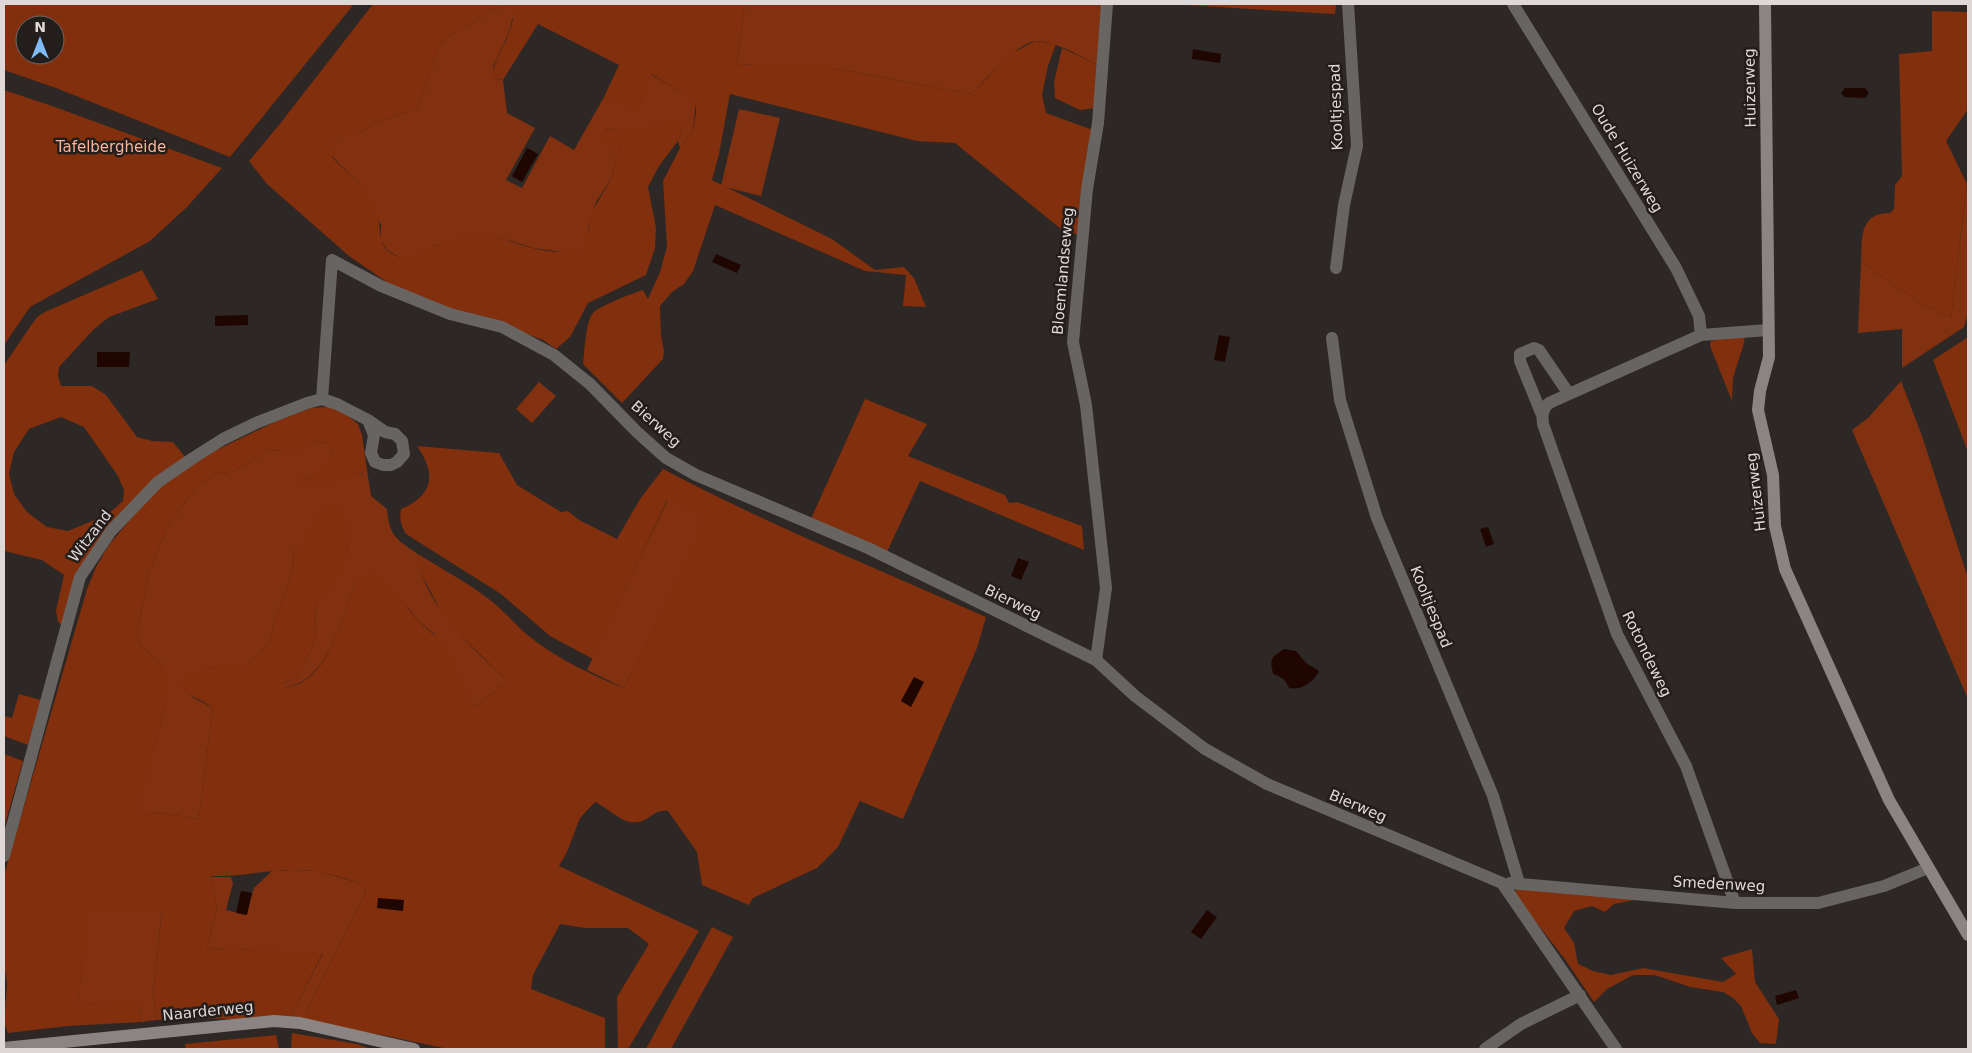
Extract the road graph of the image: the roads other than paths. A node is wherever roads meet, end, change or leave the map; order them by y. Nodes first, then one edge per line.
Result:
1 (1107, 4) edge
2 (1348, 4) edge
3 (1513, 4) edge
4 (1765, 4) edge
5 (1336, 268) dead end
6 (1768, 330) junction
7 (1701, 335) junction
8 (1332, 338) dead end
9 (1569, 394) junction
10 (322, 399) junction
11 (1542, 415) junction
12 (368, 420) dead end
13 (1096, 660) junction
14 (4, 856) edge
15 (1928, 868) junction
16 (1502, 883) junction
17 (1519, 883) junction
18 (1735, 903) junction
19 (1968, 935) edge
20 (1580, 995) junction
21 (103, 1044) edge
22 (4, 1048) edge
23 (414, 1049) edge
24 (1485, 1049) edge
25 (1616, 1049) edge

1 - 13 street, Bloemlandseweg
2 - 5 street, Kooltjespad
3 - 7 street, Oude Huizerweg
4 - 6 main road, Huizerweg
6 - 7 street
6 - 15 main road, Huizerweg
7 - 9 street
8 - 17 street, Kooltjespad
9 - 11 street
9 - 11 street, Rotondeweg
10 - 12 street
10 - 13 street, Bierweg
10 - 14 street, Witzand
11 - 18 street, Rotondeweg
13 - 16 street, Bierweg
15 - 18 street, Smedenweg
15 - 19 main road, Huizerweg
16 - 17 street, Smedenweg
16 - 20 street
17 - 18 street, Smedenweg
20 - 24 street
20 - 25 street
21 - 22 main road, Naarderweg
21 - 23 main road, Naarderweg

